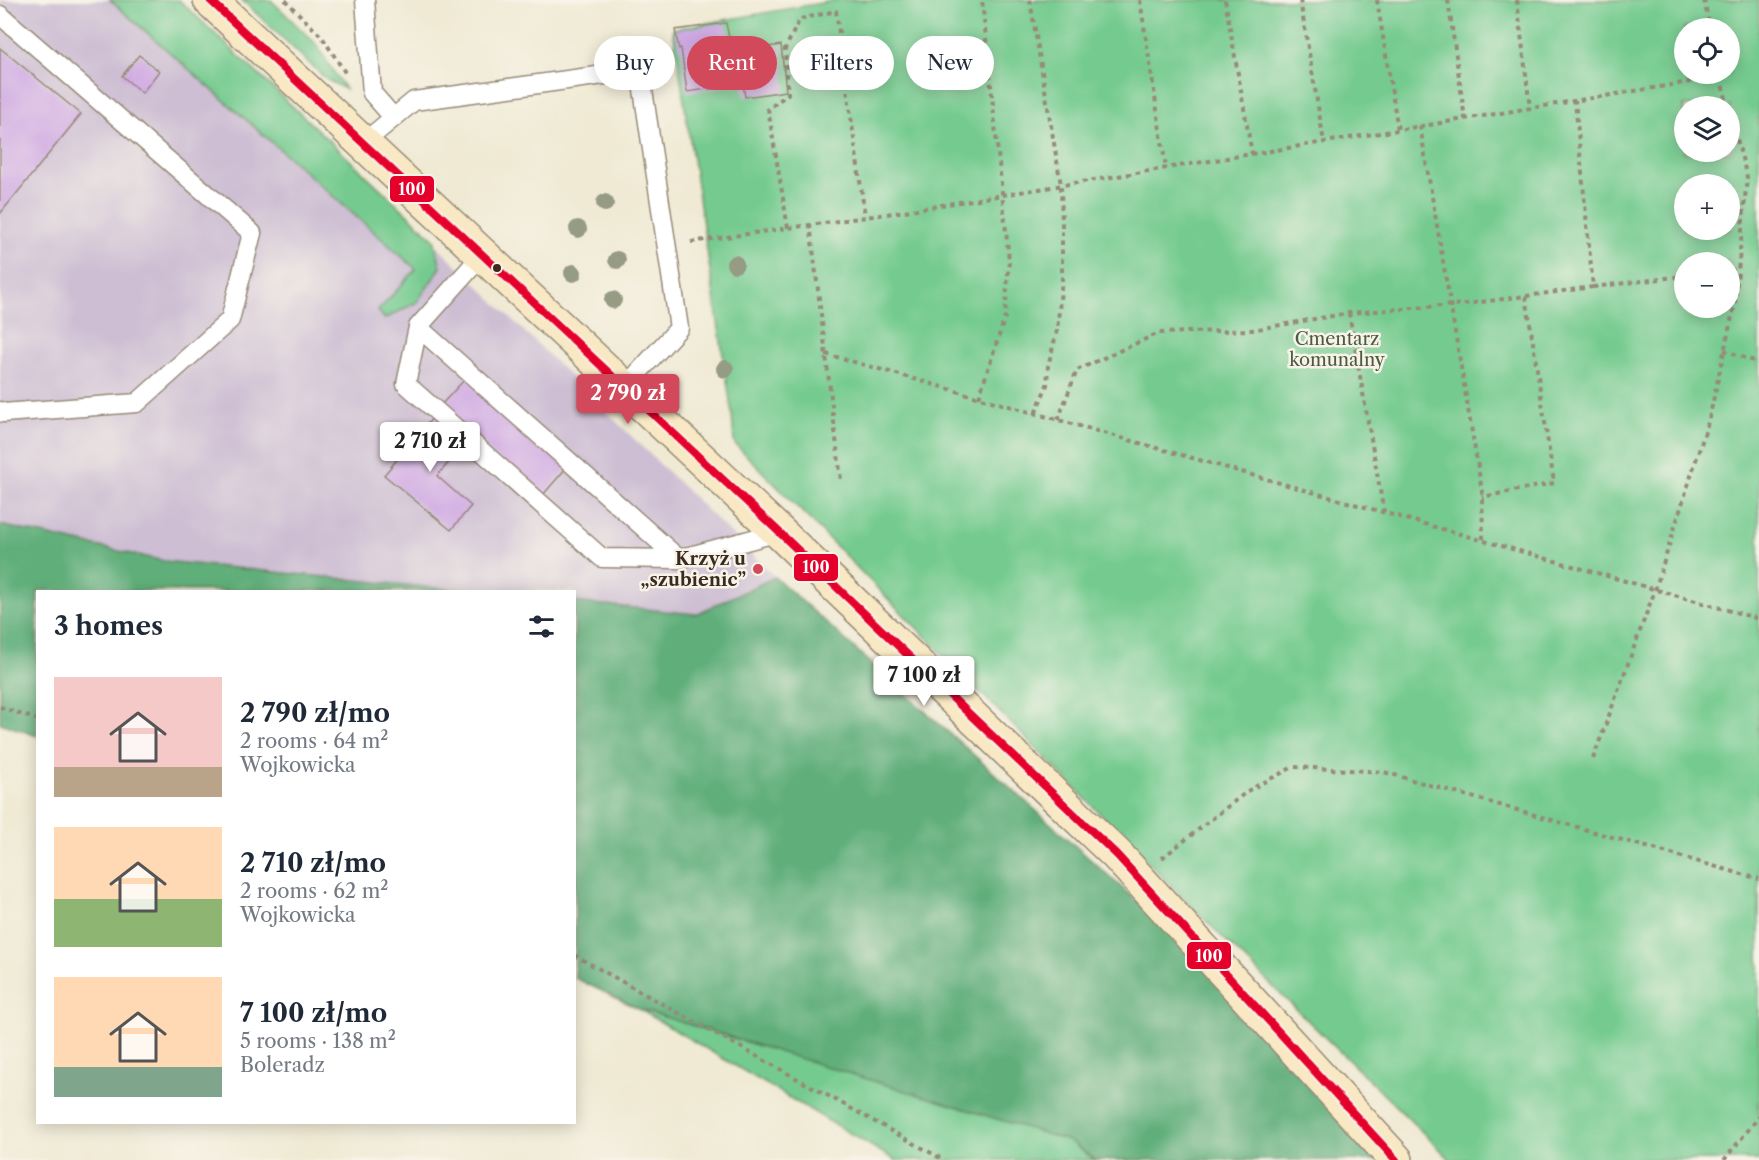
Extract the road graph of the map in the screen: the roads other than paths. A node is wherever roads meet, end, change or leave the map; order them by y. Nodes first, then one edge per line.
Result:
1 (210, 0) edge
2 (365, 0) edge
3 (0, 15) edge
4 (381, 127) junction
5 (483, 254) junction
6 (418, 327) junction
7 (625, 387) junction
8 (0, 411) edge
9 (779, 532) junction
10 (679, 559) junction
11 (1396, 1160) edge

1 - 4 street
2 - 4 lane
3 - 8 lane
4 - 5 street
4 - 7 lane
5 - 6 lane
5 - 7 street
6 - 10 lane
6 - 10 lane
7 - 9 street
9 - 10 lane
9 - 11 street

